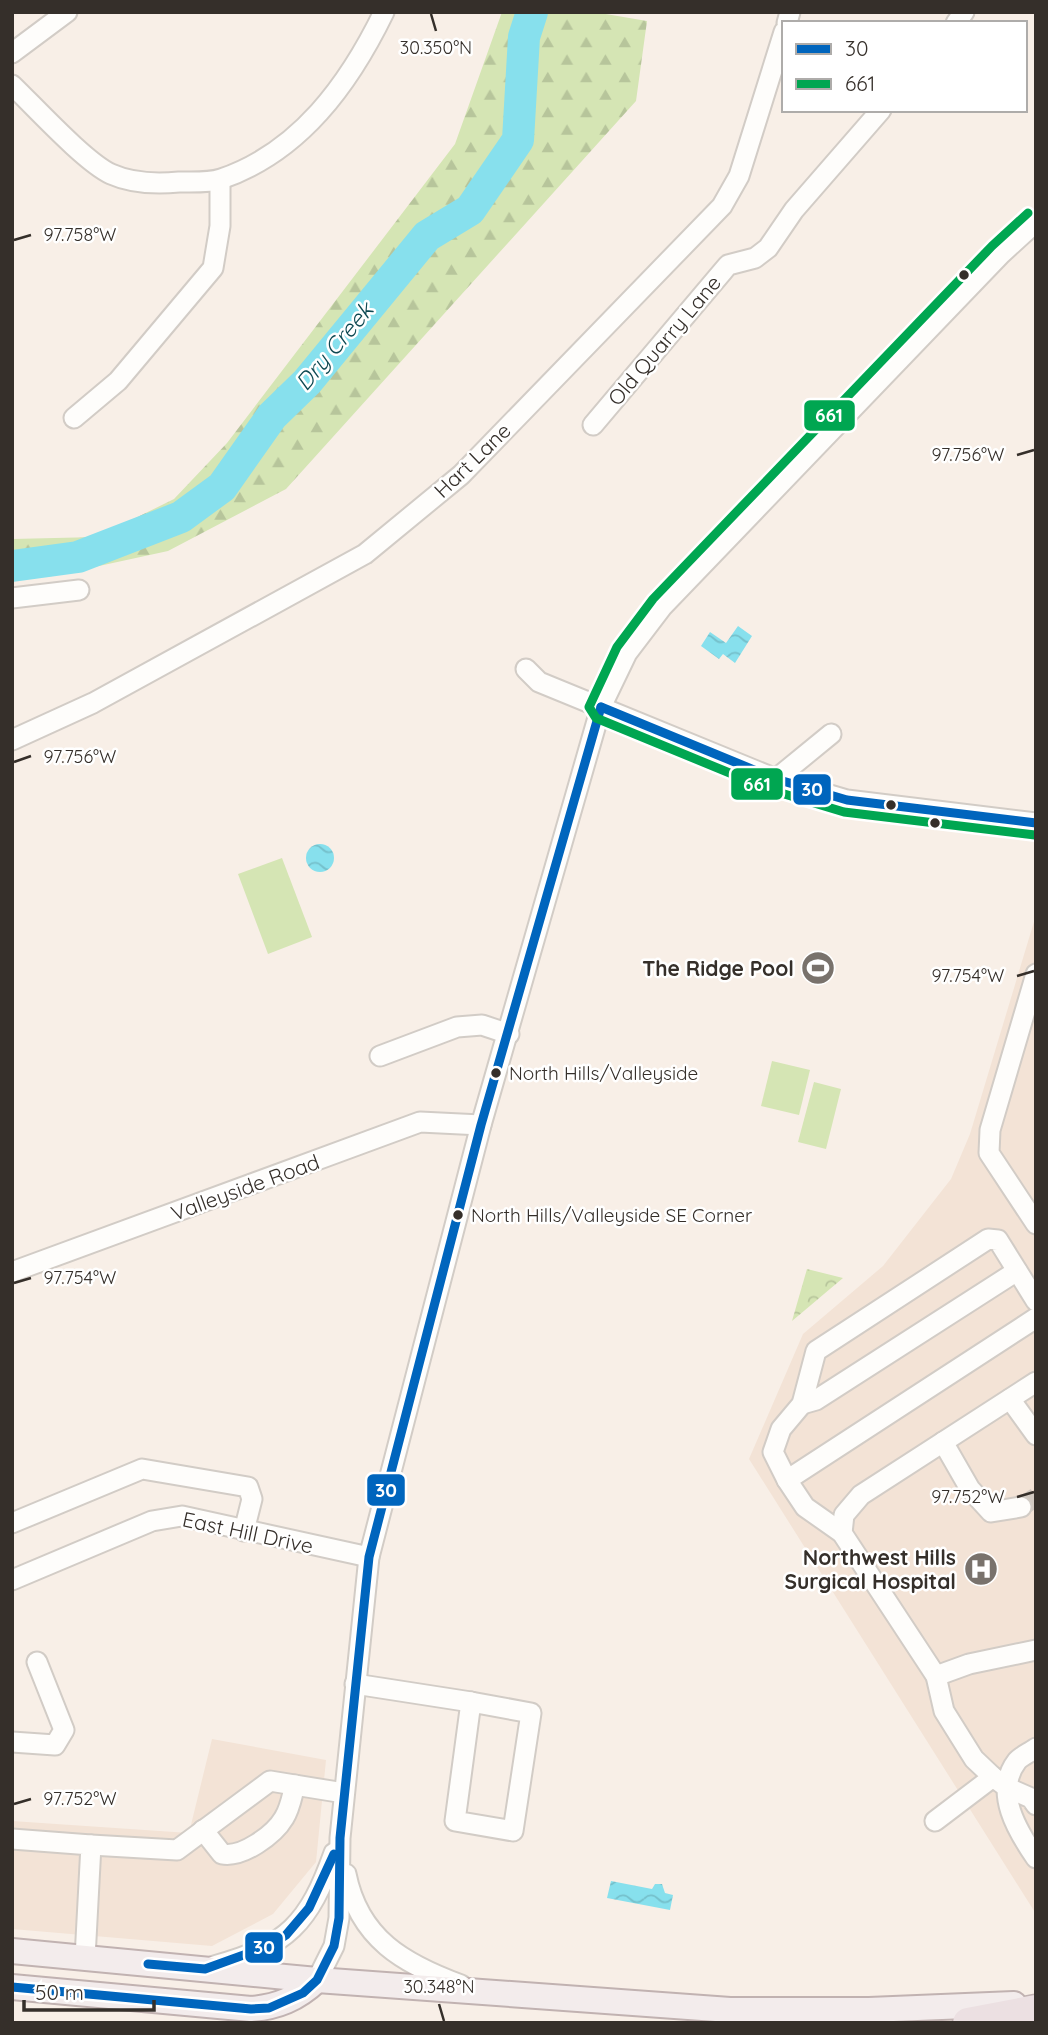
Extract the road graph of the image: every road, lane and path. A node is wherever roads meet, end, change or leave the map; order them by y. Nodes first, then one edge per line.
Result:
1 (66, 12) edge
2 (384, 12) edge
3 (782, 38) edge
4 (12, 52) edge
5 (12, 85) edge
6 (879, 112) edge
7 (220, 180) junction
8 (1036, 222) edge
9 (74, 418) dead end
10 (593, 425) dead end
11 (79, 590) dead end
12 (12, 598) edge
13 (526, 669) dead end
14 (601, 706) junction
15 (831, 734) dead end
16 (12, 740) edge
17 (776, 779) junction
18 (1036, 823) edge
19 (1036, 974) edge
20 (509, 1034) junction
21 (380, 1056) dead end
22 (481, 1125) junction
23 (1036, 1224) edge
24 (1017, 1270) junction
25 (12, 1272) edge
26 (1036, 1301) edge
27 (1036, 1318) edge
28 (1036, 1382) edge
29 (1010, 1399) junction
30 (802, 1404) junction
31 (1036, 1435) edge
32 (943, 1442) junction
33 (787, 1480) junction
34 (1031, 1500) tunnel mouth
35 (12, 1522) edge
36 (244, 1531) junction
37 (842, 1533) junction
38 (369, 1557) junction
39 (12, 1580) edge
40 (1036, 1650) edge
41 (37, 1662) dead end
42 (936, 1676) junction
43 (355, 1684) junction
44 (471, 1702) junction
45 (12, 1742) edge
46 (1036, 1748) edge
47 (1000, 1782) junction
48 (295, 1785) junction
49 (344, 1794) junction
50 (1034, 1799) edge
51 (935, 1821) dead end
52 (203, 1830) junction
53 (340, 1838) junction
54 (12, 1839) edge
55 (91, 1844) junction
56 (1036, 1858) edge
57 (12, 1951) edge
58 (85, 1958) junction
59 (201, 1970) junction
60 (317, 1980) junction
61 (12, 1987) edge
62 (475, 1991) junction
63 (1036, 2003) edge
64 (1036, 2010) edge
65 (968, 2023) edge

1 - 4 street
2 - 7 street
3 - 16 street, Hart Lane
5 - 7 street
6 - 10 street, Old Quarry Lane
7 - 9 street
8 - 14 street
11 - 12 street
13 - 14 street
14 - 17 street
14 - 20 street
15 - 17 street
17 - 18 street
19 - 23 street
20 - 21 street
20 - 22 street
22 - 25 street, Valleyside Road
22 - 38 street
24 - 26 street
24 - 30 street
24 - 30 street
27 - 33 street
28 - 29 street
29 - 31 street
29 - 32 street
30 - 33 street
32 - 34 street
32 - 37 street
33 - 37 street
35 - 36 street
36 - 38 street, East Hill Drive
36 - 39 street, East Hill Drive
37 - 42 street
38 - 43 street
40 - 42 street
41 - 45 street
42 - 47 street
43 - 44 street
43 - 49 street
44 - 44 street
46 - 47 street
47 - 50 street
47 - 51 street
47 - 56 street
48 - 49 street
48 - 52 street
48 - 52 street
49 - 53 street
52 - 55 street
53 - 59 street
53 - 60 street
53 - 62 street
54 - 55 street
55 - 58 street
57 - 58 main road
58 - 59 main road
59 - 60 main road
60 - 61 main road
60 - 62 main road
62 - 63 main road
64 - 65 highway

